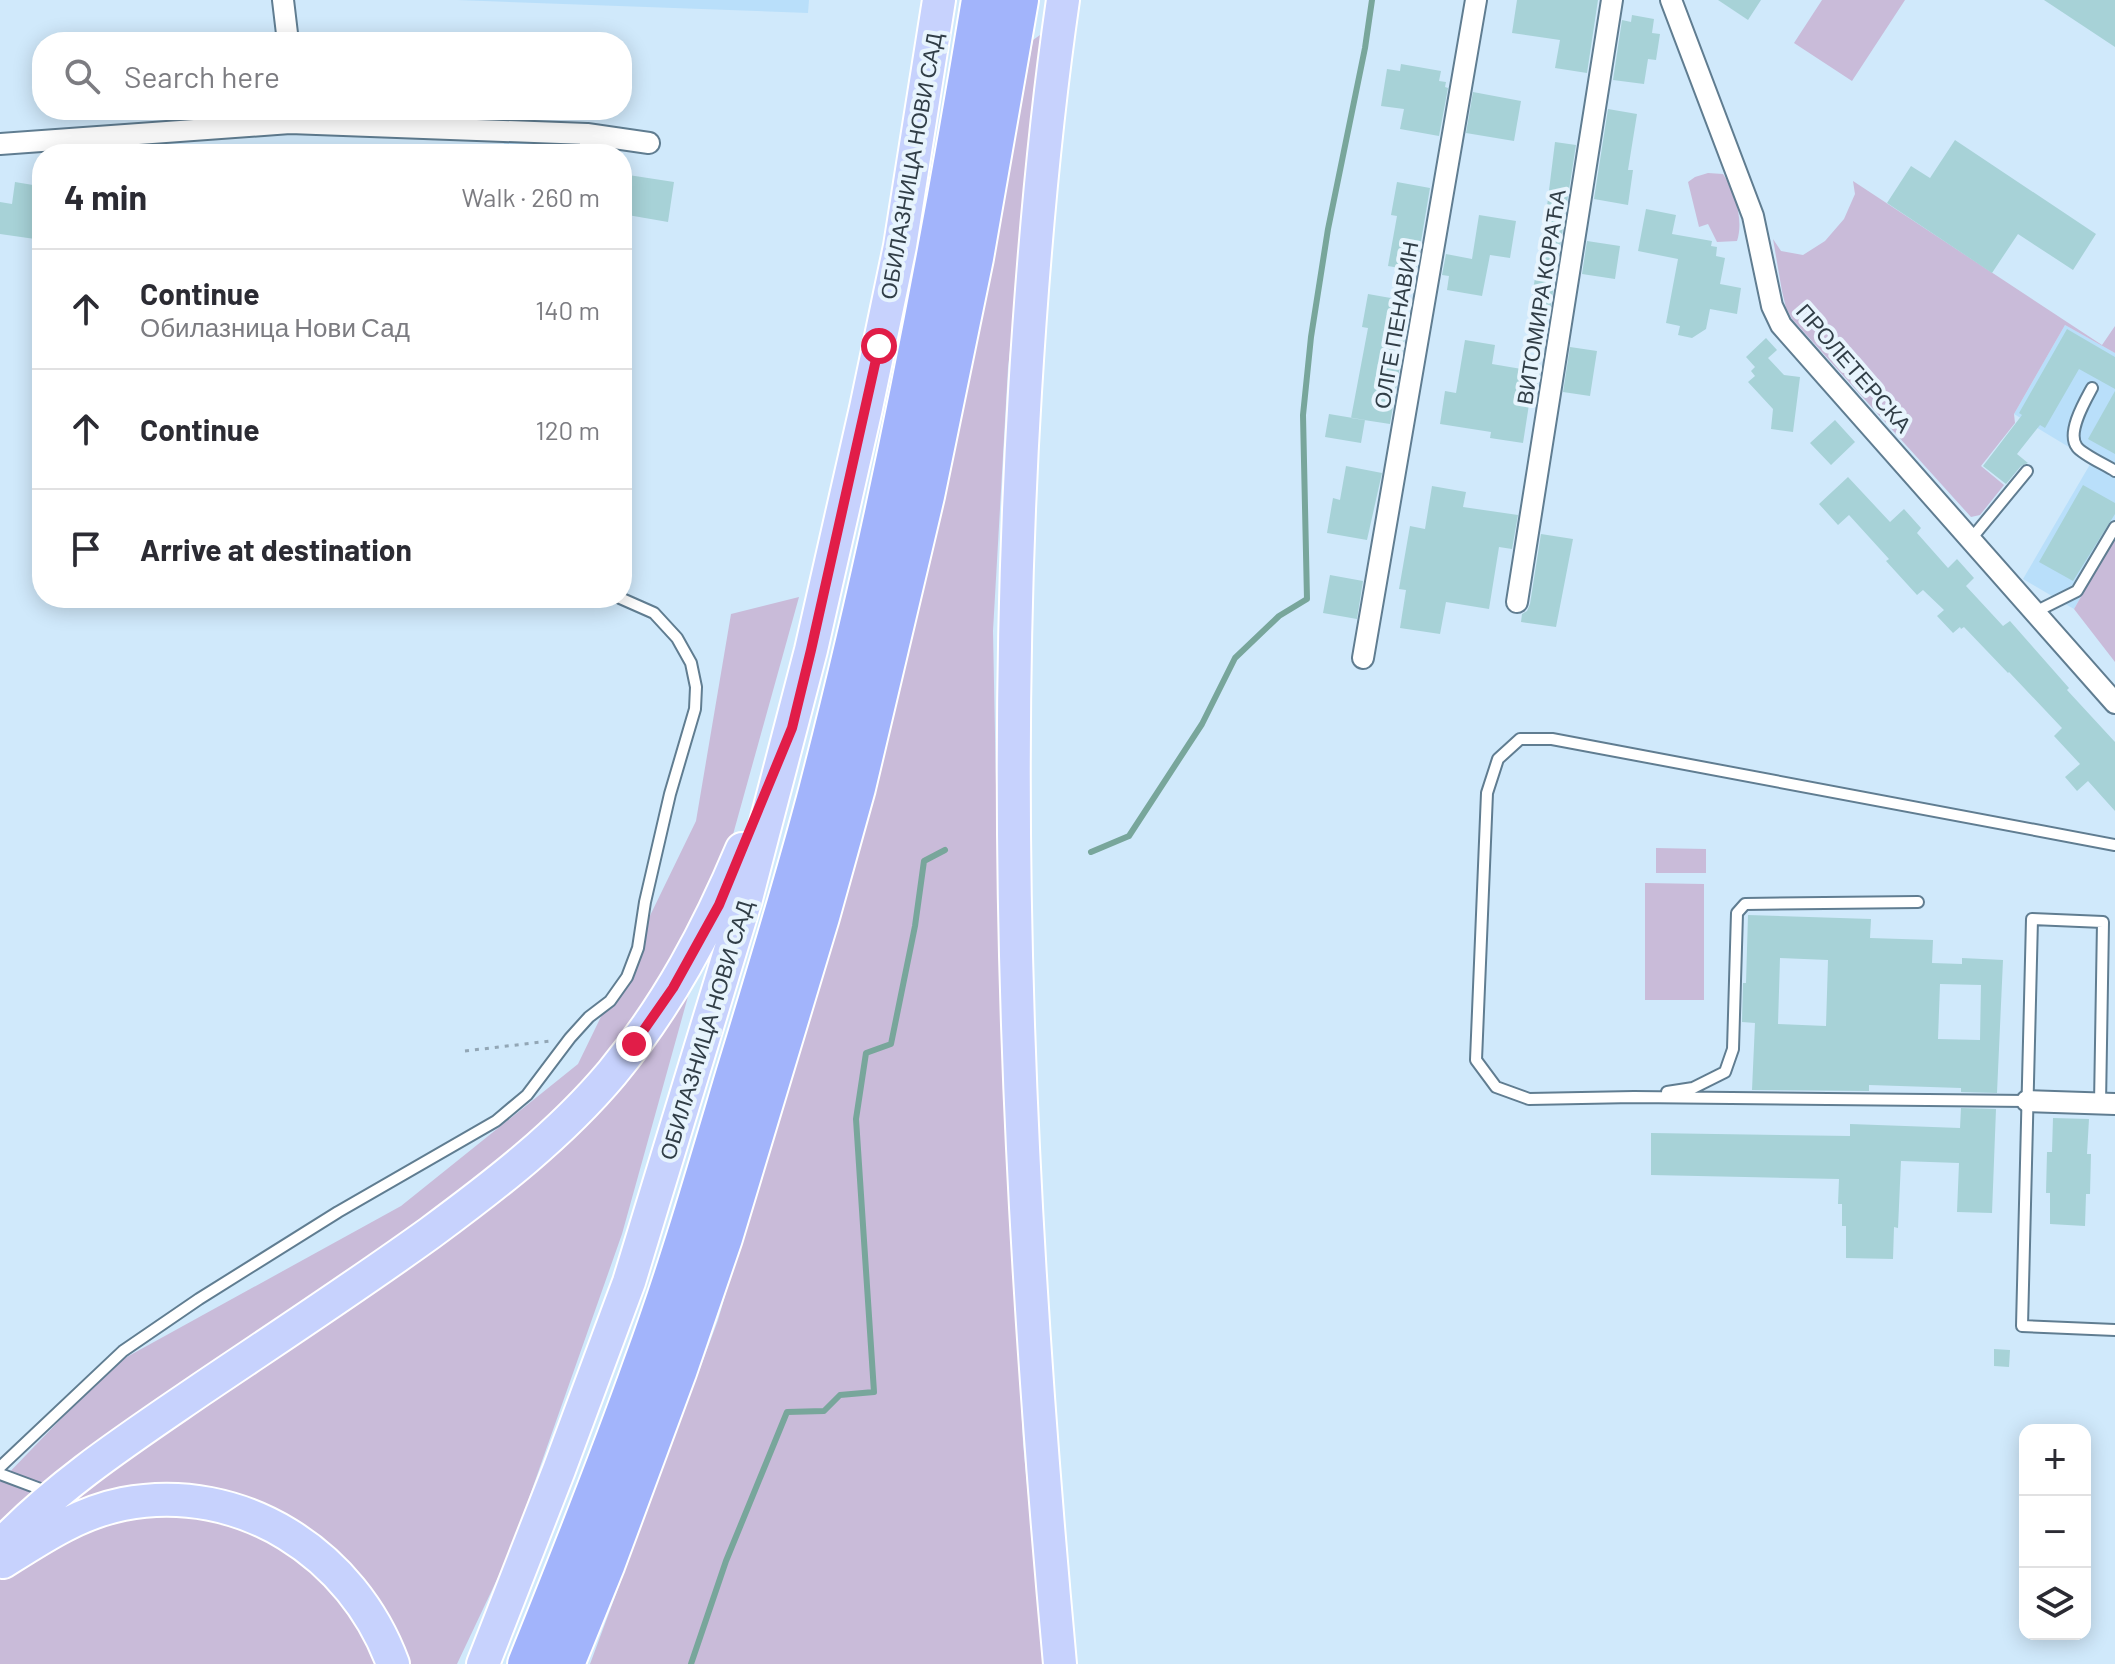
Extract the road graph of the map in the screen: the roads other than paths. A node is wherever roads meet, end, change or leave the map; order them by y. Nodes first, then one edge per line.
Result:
1 (283, 0) edge
2 (939, 0) edge
3 (981, 0) edge
4 (1019, 0) edge
5 (1063, 0) edge
6 (1476, 0) edge
7 (1612, 0) edge
8 (1671, 0) edge
9 (287, 32) edge
10 (249, 120) edge
11 (332, 120) edge
12 (649, 143) dead end
13 (0, 144) edge
14 (585, 144) edge
15 (2092, 388) dead end
16 (2027, 471) dead end
17 (2115, 471) edge
18 (2115, 527) edge
19 (1971, 539) junction
20 (1517, 602) dead end
21 (632, 603) edge
22 (2035, 612) junction
23 (1363, 658) dead end
24 (2115, 703) edge
25 (792, 728) junction
26 (2115, 845) edge
27 (1918, 902) dead end
28 (1634, 1097) junction
29 (2027, 1101) junction
30 (2108, 1104) edge
31 (2115, 1330) edge
32 (0, 1467) edge
33 (0, 1474) edge
34 (56, 1495) junction
35 (0, 1546) edge
36 (0, 1564) edge
37 (393, 1664) edge
38 (483, 1664) edge
39 (527, 1664) edge
40 (565, 1664) edge
41 (1060, 1664) edge

1 - 9 street
2 - 25 main road, ОБИЛАЗНИЦА НОВИ САД
3 - 39 highway
4 - 40 highway
5 - 41 main road
6 - 23 street, ОЛГЕ ПЕНАВИН
7 - 20 street, ВИТОМИРА КОРАЋА
8 - 19 street, ПРОЛЕТЕРСКА
10 - 13 street
11 - 14 street
12 - 14 street
15 - 17 lane
16 - 19 lane
18 - 22 lane
19 - 22 street, ПРОЛЕТЕРСКА
21 - 32 lane
22 - 24 street, ПРОЛЕТЕРСКА
25 - 34 main road
25 - 38 main road, ОБИЛАЗНИЦА НОВИ САД
26 - 28 lane
27 - 28 lane
28 - 29 lane
29 - 30 street
29 - 30 lane
29 - 31 lane
33 - 34 lane
34 - 35 main road
36 - 37 main road

